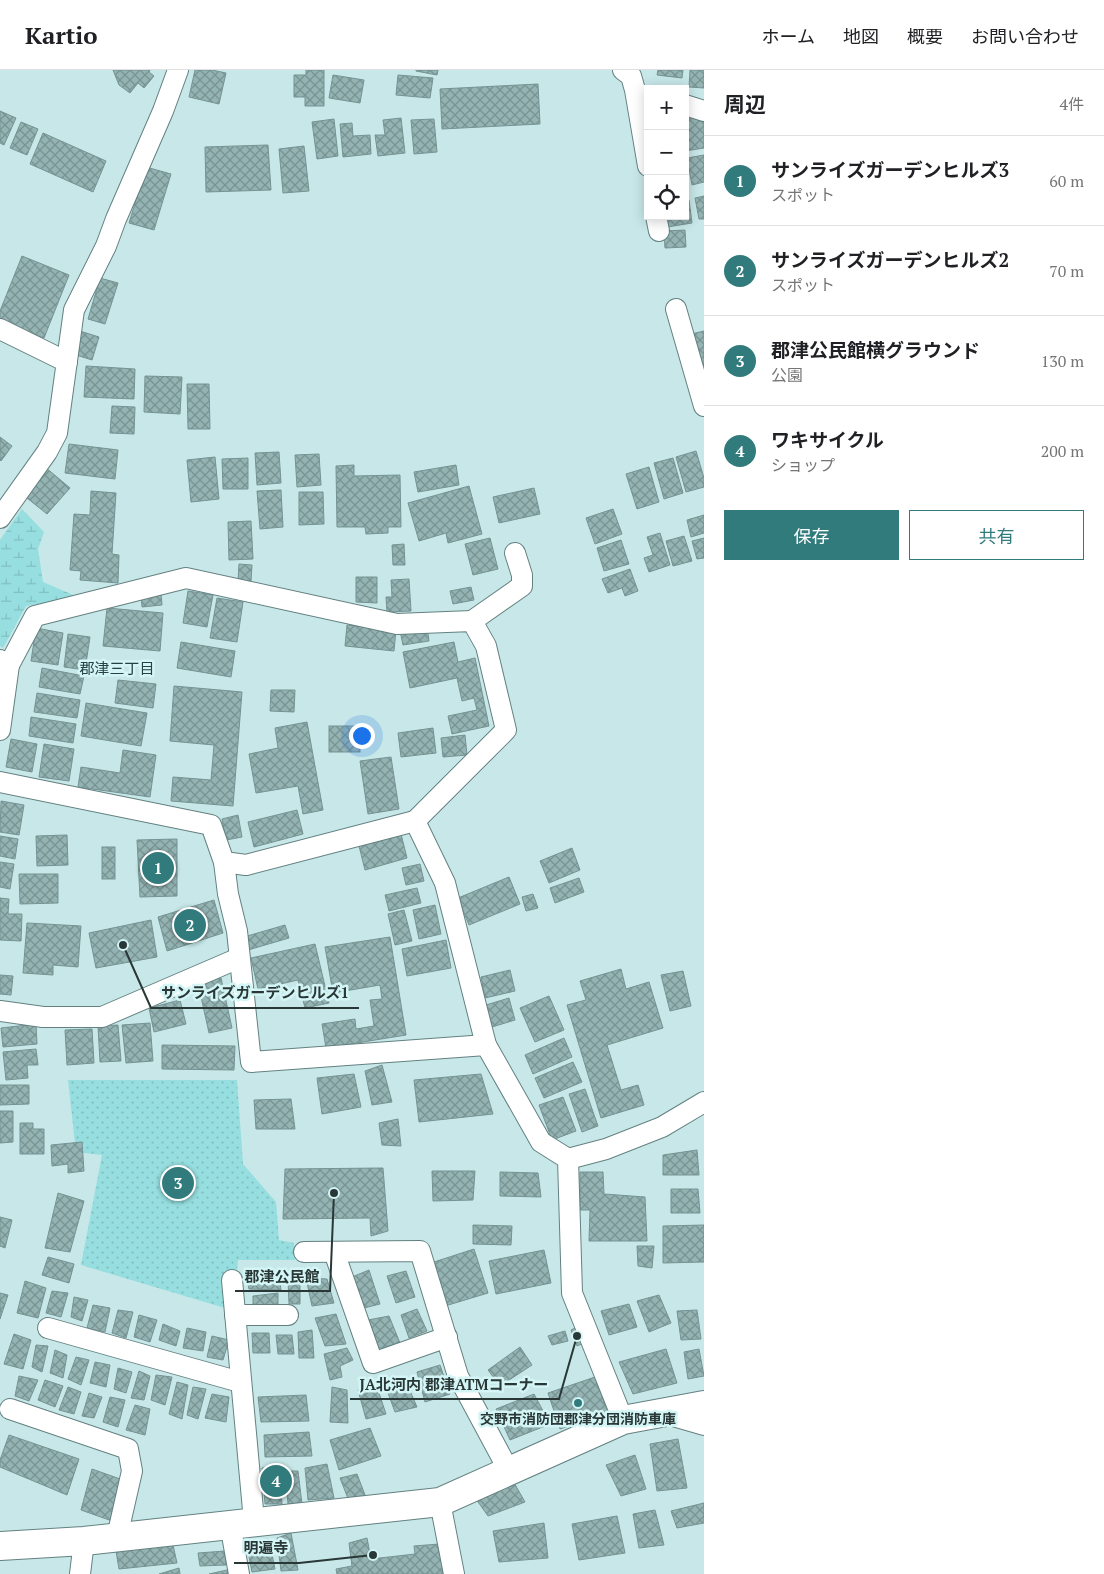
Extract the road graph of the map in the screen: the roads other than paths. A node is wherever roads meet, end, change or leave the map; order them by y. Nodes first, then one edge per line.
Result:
1 (178, 70) edge
2 (623, 70) edge
3 (641, 92) edge
4 (689, 106) edge
5 (704, 111) edge
6 (645, 130) edge
7 (676, 309) dead end
8 (0, 329) edge
9 (67, 362) junction
10 (701, 385) edge
11 (704, 406) edge
12 (0, 518) edge
13 (515, 553) dead end
14 (472, 621) junction
15 (4, 662) edge
16 (0, 730) edge
17 (0, 782) edge
18 (415, 821) junction
19 (224, 862) junction
20 (239, 958) junction
21 (0, 1011) edge
22 (486, 1045) junction
23 (704, 1102) edge
24 (568, 1159) junction
25 (304, 1252) dead end
26 (334, 1252) junction
27 (232, 1280) dead end
28 (236, 1315) junction
29 (288, 1316) dead end
30 (48, 1328) dead end
31 (447, 1337) junction
32 (240, 1382) junction
33 (704, 1405) edge
34 (10, 1410) dead end
35 (662, 1413) junction
36 (623, 1420) junction
37 (704, 1425) edge
38 (509, 1472) junction
39 (440, 1502) junction
40 (242, 1523) junction
41 (117, 1537) junction
42 (84, 1541) junction
43 (3, 1544) edge
44 (80, 1574) edge
45 (239, 1574) edge
46 (454, 1574) edge

1 - 9 street
2 - 3 street
3 - 6 street
4 - 5 street
7 - 10 street
8 - 9 street
9 - 12 street
10 - 11 street
13 - 14 street
14 - 15 street
14 - 18 street
15 - 16 street
17 - 19 street
18 - 19 street
18 - 22 street
19 - 20 street
20 - 21 street
20 - 22 street
22 - 24 street
23 - 24 street
24 - 36 street
25 - 26 street
26 - 31 street
26 - 31 street
27 - 28 street
28 - 29 street
28 - 32 street
30 - 32 street
31 - 38 street
32 - 40 street
33 - 35 street
34 - 41 street
35 - 36 street
35 - 37 street
36 - 38 street
38 - 39 street
39 - 40 street
39 - 46 street
40 - 41 street
40 - 45 street
41 - 42 street
42 - 43 street
42 - 44 street

